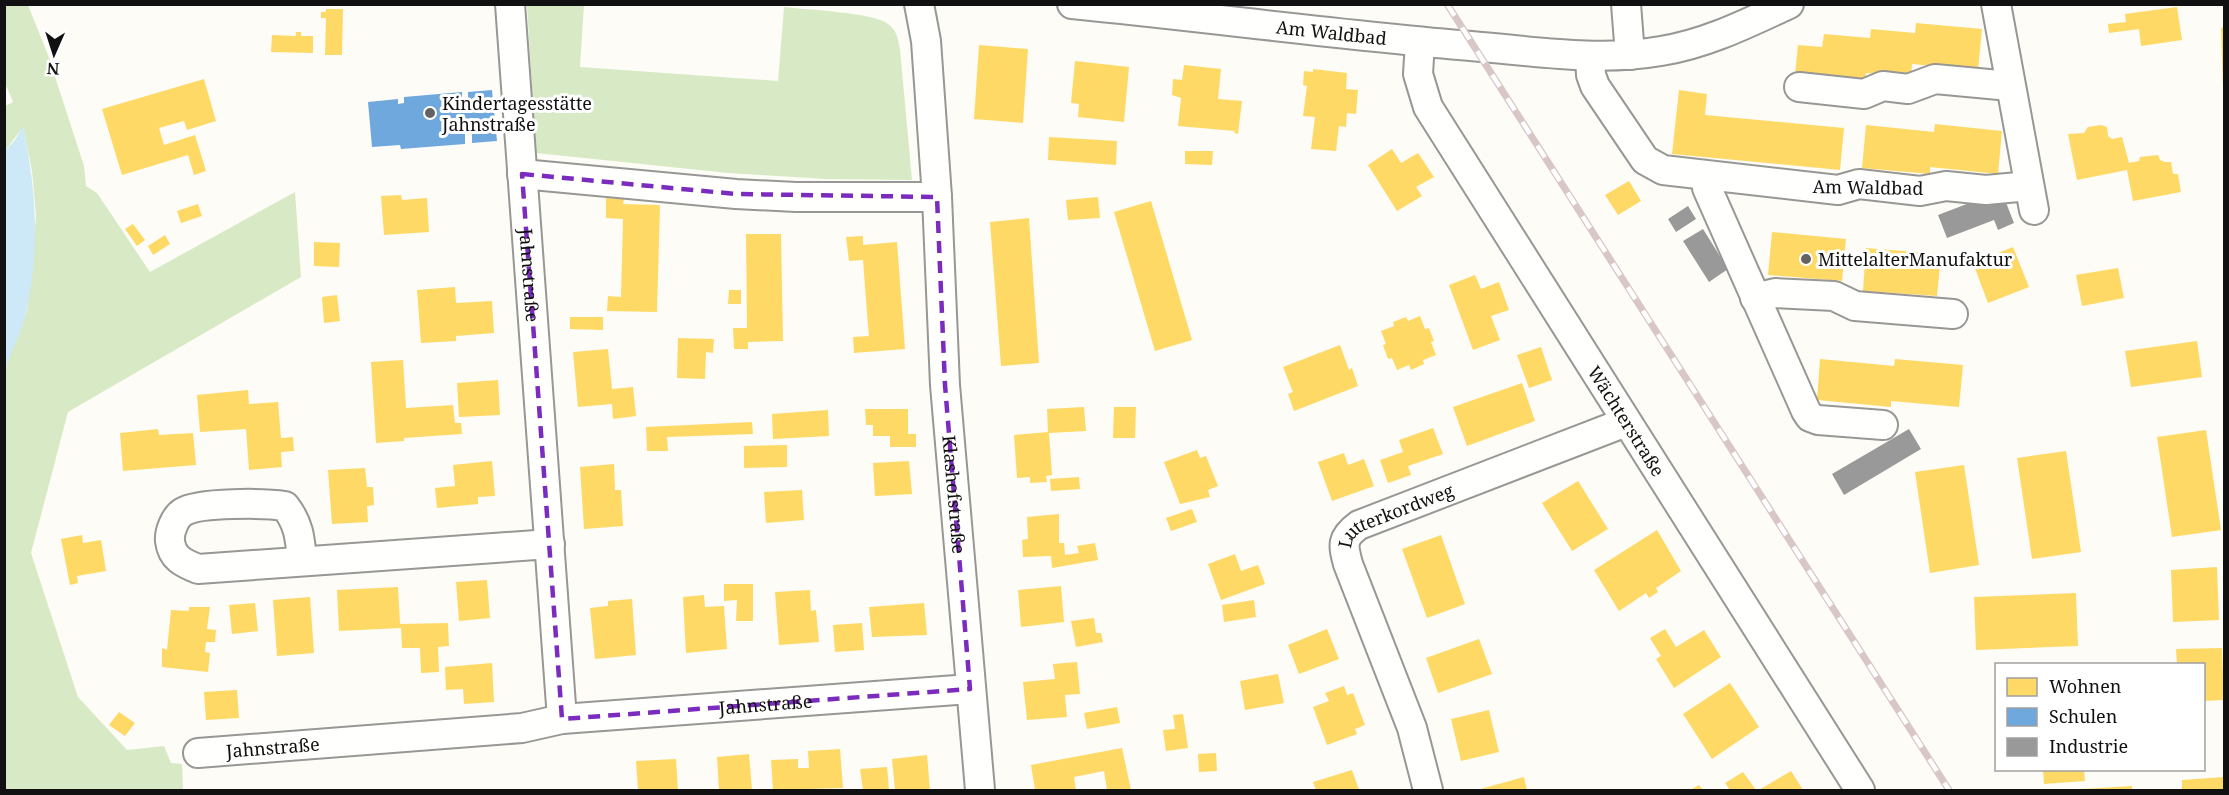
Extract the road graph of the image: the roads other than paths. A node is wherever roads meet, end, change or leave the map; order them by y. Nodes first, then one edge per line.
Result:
1 (510, 4) edge
2 (920, 4) edge
3 (1072, 4) edge
4 (1626, 4) edge
5 (1789, 4) edge
6 (1996, 4) edge
7 (1420, 42) junction
8 (1630, 54) junction
9 (1590, 57) junction
10 (2010, 86) junction
11 (1799, 87) dead end
12 (522, 174) junction
13 (1708, 176) junction
14 (937, 196) junction
15 (1755, 298) junction
16 (1953, 314) dead end
17 (1626, 422) junction
18 (1883, 425) dead end
19 (550, 544) junction
20 (302, 560) dead end
21 (970, 689) junction
22 (562, 719) junction
23 (198, 753) dead end
24 (980, 790) edge
25 (1428, 790) edge
26 (1860, 790) edge

1 - 12 street, Jahnstraße
2 - 14 street, Klashofstraße
3 - 7 street, Am Waldbad
4 - 8 street
5 - 8 street, Am Waldbad
6 - 10 street, Am Waldbad
7 - 9 street, Am Waldbad
7 - 17 street, Wächterstraße
8 - 9 street, Am Waldbad
9 - 13 street, Am Waldbad
10 - 11 street
10 - 13 street, Am Waldbad
12 - 14 street
12 - 19 street, Jahnstraße
13 - 15 street
14 - 21 street, Klashofstraße
15 - 16 street
15 - 18 street
17 - 25 street, Lutterkordweg
17 - 26 street, Wächterstraße
19 - 20 street
19 - 22 street, Jahnstraße
21 - 22 street, Jahnstraße
21 - 24 street, Klashofstraße
22 - 23 street, Jahnstraße

